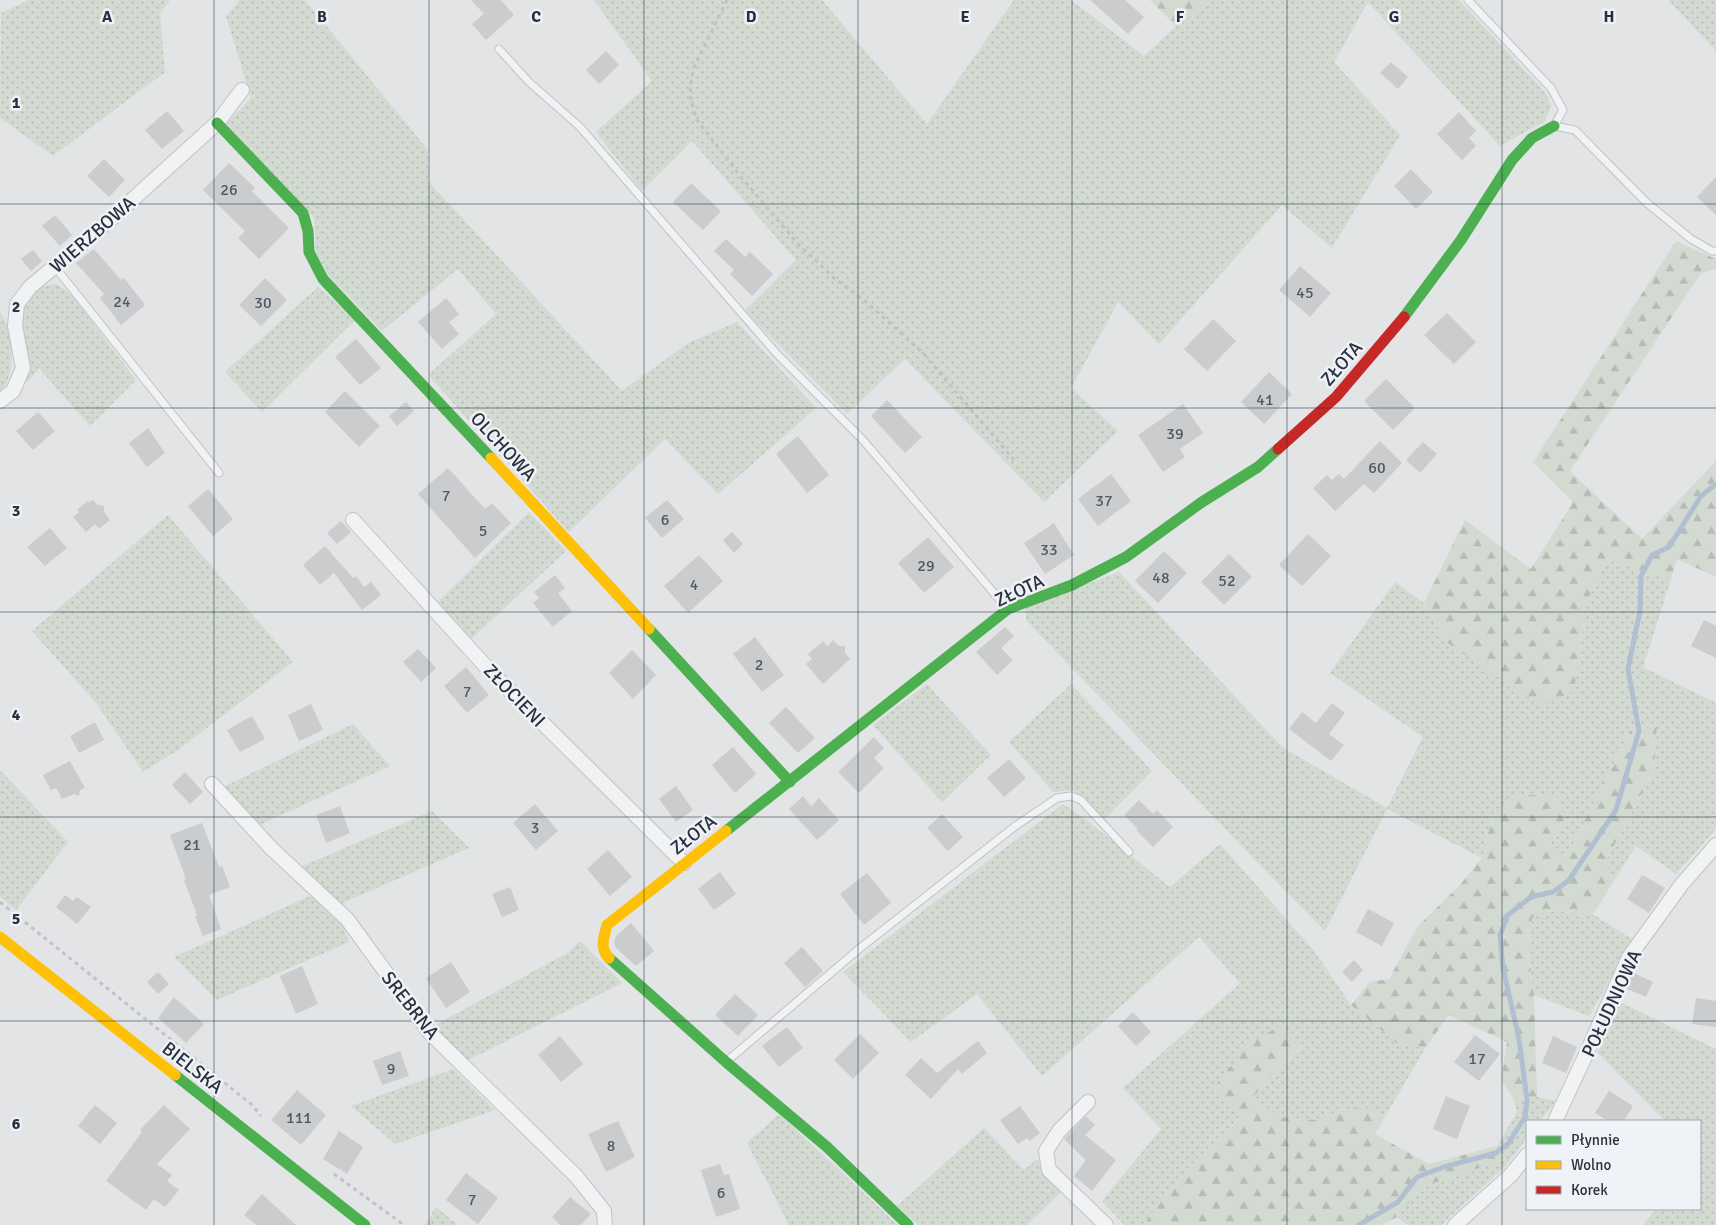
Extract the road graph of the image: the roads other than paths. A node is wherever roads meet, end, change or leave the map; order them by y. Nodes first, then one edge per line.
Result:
1 (1468, 0) edge
2 (499, 49) dead end
3 (242, 90) dead end
4 (217, 123) junction
5 (1554, 126) junction
6 (1716, 251) edge
7 (55, 267) junction
8 (0, 401) edge
9 (219, 473) dead end
10 (353, 520) dead end
11 (1008, 609) junction
12 (790, 782) junction
13 (212, 784) dead end
14 (1716, 845) edge
15 (1129, 852) dead end
16 (684, 863) junction
17 (0, 936) edge
18 (726, 1062) junction
19 (1088, 1102) dead end
20 (1554, 1120) edge
21 (1526, 1156) edge
22 (365, 1225) edge
23 (605, 1225) edge
24 (908, 1225) edge
25 (1106, 1225) edge
26 (1455, 1225) edge

1 - 5 lane
2 - 11 lane
3 - 4 street, WIERZBOWA
4 - 7 street, WIERZBOWA
4 - 12 street, OLCHOWA
5 - 6 lane
5 - 11 street, ZŁOTA
7 - 8 street, WIERZBOWA
7 - 9 lane
10 - 16 street, ZŁOCIENI
11 - 12 street, ZŁOTA
12 - 16 street, ZŁOTA
13 - 23 street, SREBRNA
14 - 20 street, POŁUDNIOWA
15 - 18 lane
16 - 18 street, ZŁOTA
17 - 22 street, BIELSKA
18 - 24 street, ZŁOTA
19 - 25 street
21 - 26 street

